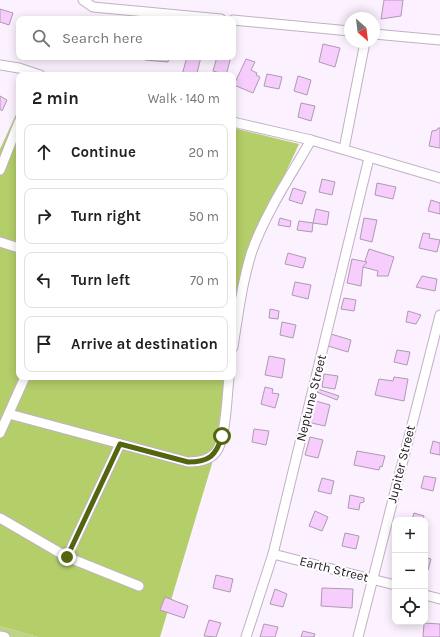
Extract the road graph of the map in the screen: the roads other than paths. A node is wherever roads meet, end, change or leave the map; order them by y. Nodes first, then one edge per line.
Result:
1 (83, 0) edge
2 (189, 16) edge
3 (236, 20) edge
4 (344, 30) edge
5 (380, 35) edge
6 (440, 40) edge
7 (364, 48) edge
8 (0, 65) edge
9 (30, 72) edge
10 (236, 123) edge
11 (16, 130) edge
12 (311, 140) junction
13 (344, 149) junction
14 (369, 158) junction
15 (0, 170) edge
16 (440, 178) edge
17 (0, 242) edge
18 (16, 247) edge
19 (440, 315) edge
20 (236, 330) edge
21 (24, 380) edge
22 (229, 380) edge
23 (9, 414) junction
24 (0, 433) edge
25 (120, 444) junction
26 (0, 518) edge
27 (273, 554) junction
28 (67, 557) junction
29 (372, 578) junction
30 (392, 584) edge
31 (139, 586) dead end
32 (428, 595) edge
33 (440, 599) edge
34 (0, 636) edge
35 (5, 637) edge
36 (246, 637) edge
37 (358, 637) edge

1 - 2 street
3 - 4 street
5 - 6 street
7 - 13 street
8 - 9 street
10 - 12 street
11 - 15 street
12 - 13 street
12 - 20 street
13 - 14 street
14 - 16 street
14 - 27 street, Neptune Street
17 - 18 street
19 - 29 street, Jupiter Street
21 - 23 street
22 - 25 street
23 - 24 street
23 - 25 street
25 - 28 street
26 - 28 street
27 - 29 street, Earth Street
27 - 36 street, Neptune Street
28 - 31 street
29 - 30 street, Earth Street
29 - 37 street, Jupiter Street
32 - 33 street
34 - 35 street

